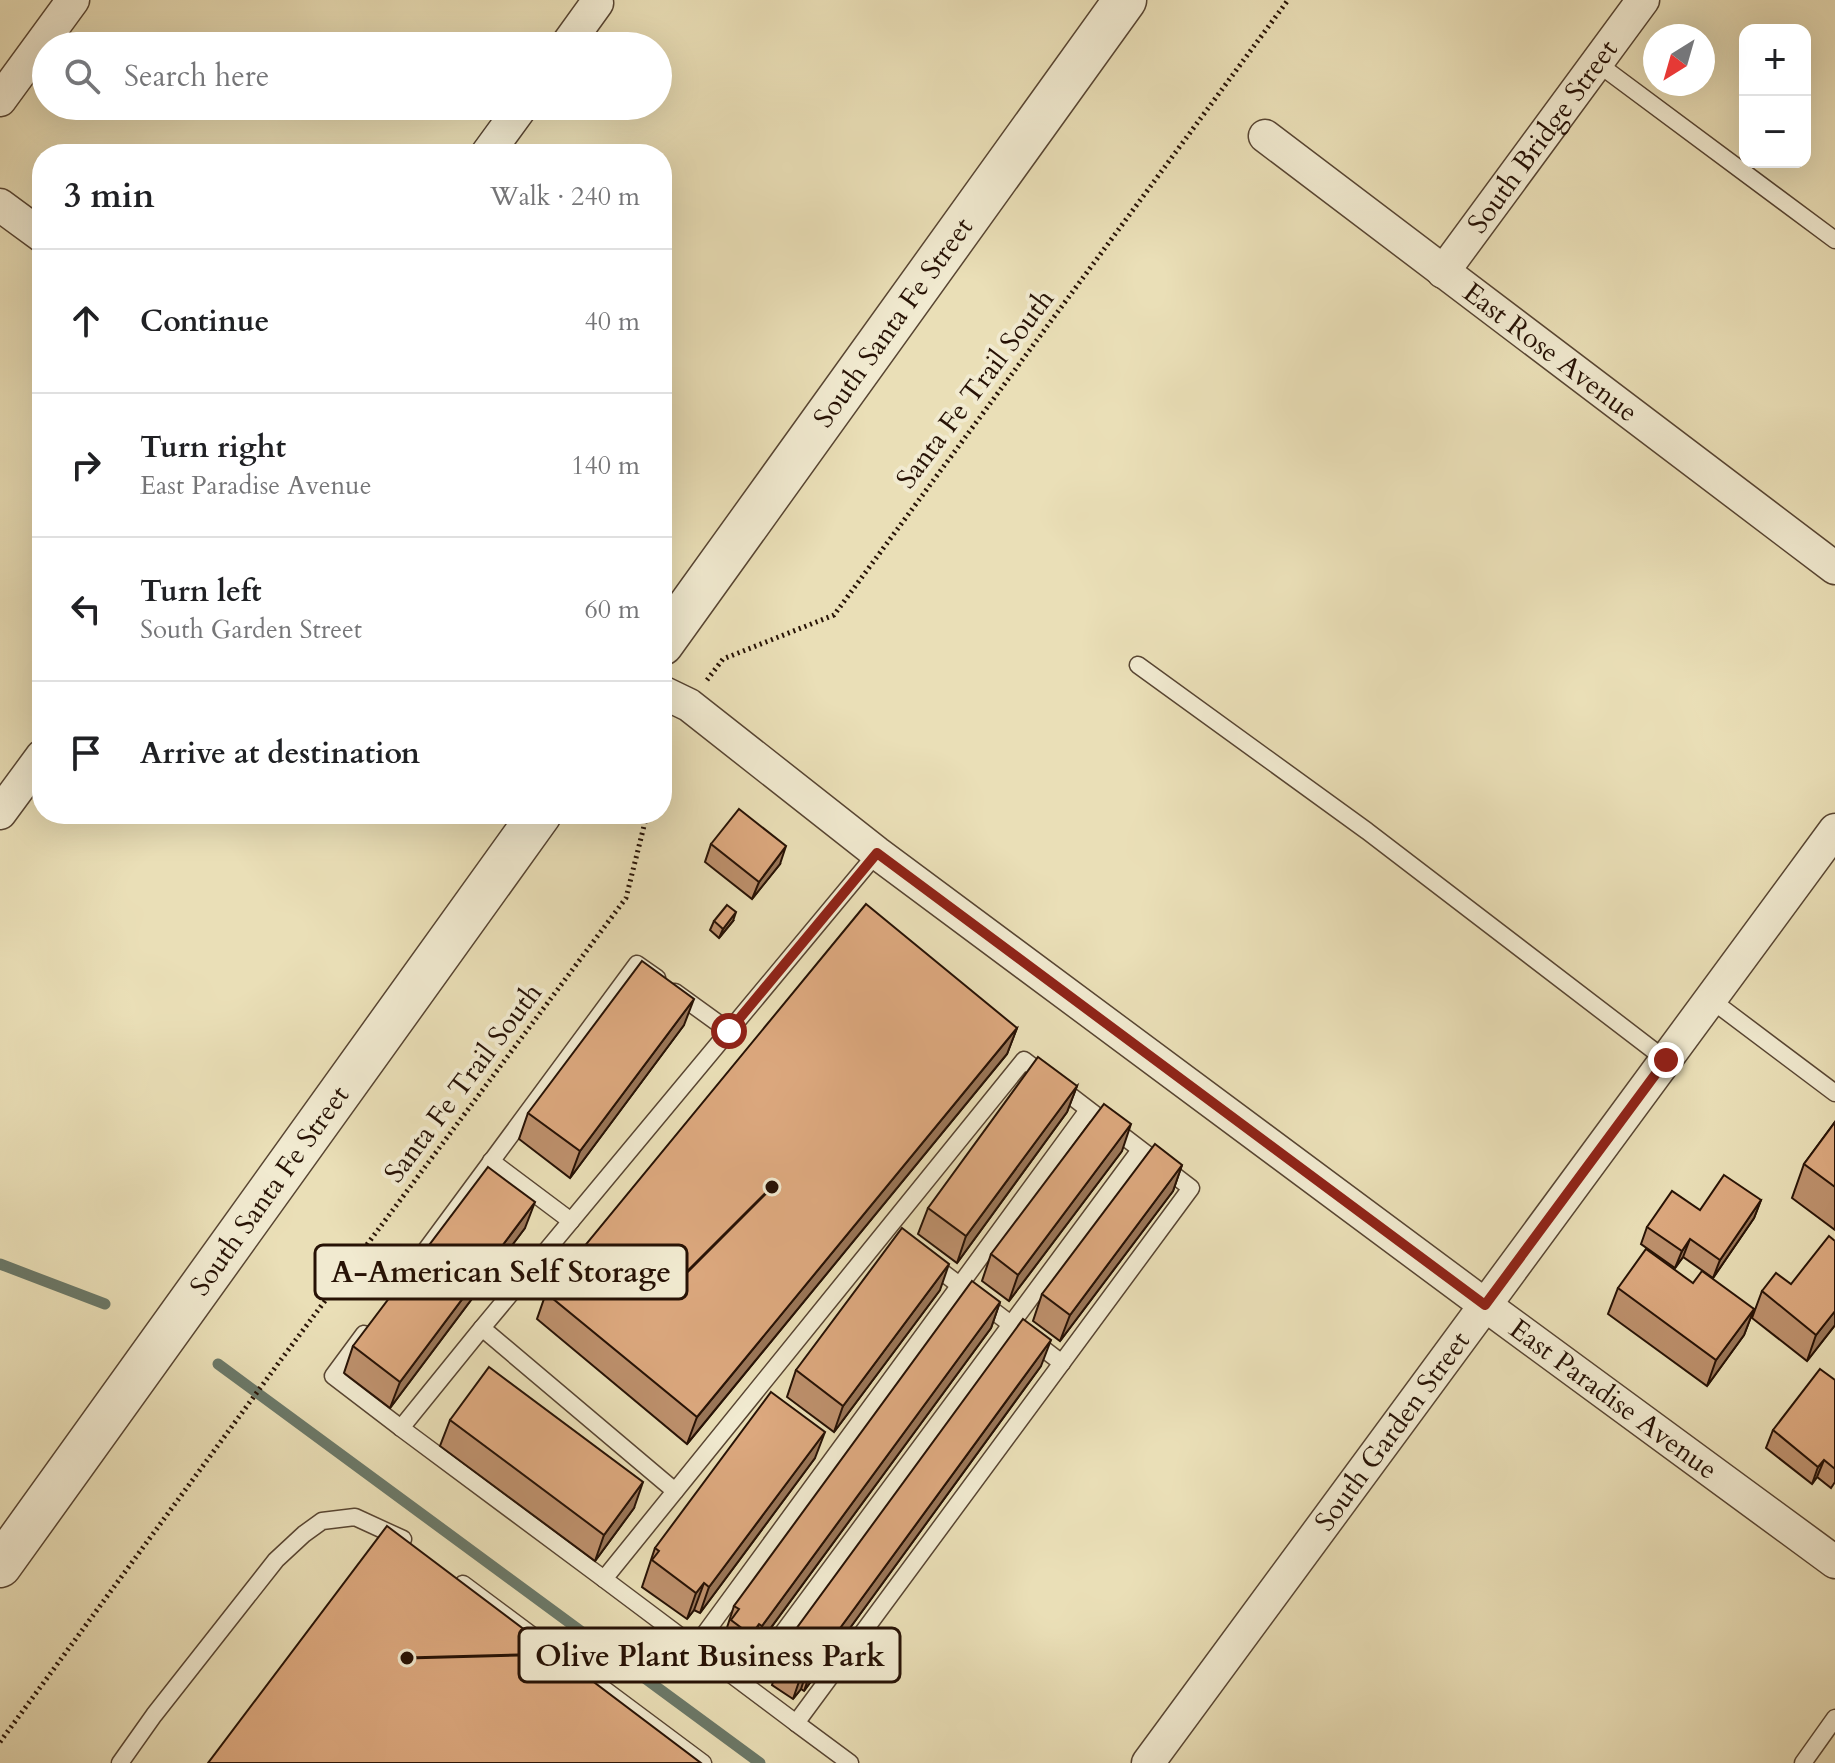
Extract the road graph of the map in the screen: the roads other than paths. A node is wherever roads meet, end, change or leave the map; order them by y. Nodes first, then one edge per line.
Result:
1 (73, 0) edge
2 (1125, 0) edge
3 (1643, 0) edge
4 (597, 3) dead end
5 (50, 32) edge
6 (576, 32) edge
7 (32, 56) edge
8 (1597, 63) junction
9 (0, 100) edge
10 (512, 120) edge
11 (1265, 136) dead end
12 (494, 144) edge
13 (0, 205) edge
14 (32, 229) edge
15 (1835, 240) edge
16 (1443, 272) junction
17 (1835, 568) edge
18 (672, 630) edge
19 (1138, 665) dead end
20 (675, 698) edge
21 (32, 770) edge
22 (0, 813) edge
23 (533, 824) edge
24 (1835, 830) edge
25 (877, 853) junction
26 (1710, 999) junction
27 (729, 1031) junction
28 (1666, 1060) junction
29 (1835, 1093) edge
30 (1088, 1110) junction
31 (1140, 1150) junction
32 (491, 1161) junction
33 (571, 1221) junction
34 (898, 1239) junction
35 (417, 1262) edge
36 (960, 1285) junction
37 (1485, 1305) junction
38 (1011, 1324) junction
39 (370, 1326) edge
40 (482, 1328) junction
41 (1062, 1363) junction
42 (401, 1428) junction
43 (675, 1491) junction
44 (416, 1548) edge
45 (1835, 1562) edge
46 (0, 1566) edge
47 (454, 1576) edge
48 (604, 1579) junction
49 (695, 1647) junction
50 (745, 1684) junction
51 (1835, 1718) edge
52 (796, 1723) junction
53 (120, 1763) edge
54 (703, 1763) edge
55 (850, 1763) edge
56 (1148, 1763) edge
57 (1803, 1763) edge

1 - 5 street
2 - 18 street, South Santa Fe Street
3 - 8 street, South Bridge Street
4 - 6 street
7 - 9 street
8 - 15 lane
8 - 16 street, South Bridge Street
10 - 12 street
11 - 16 street, East Rose Avenue
13 - 14 street
16 - 17 street, East Rose Avenue
19 - 28 lane
20 - 25 street, East Paradise Avenue
21 - 22 street
23 - 46 street, South Santa Fe Street
24 - 26 street, South Garden Street
25 - 27 lane
25 - 37 street, East Paradise Avenue
26 - 28 street, South Garden Street
26 - 29 lane
27 - 32 lane
27 - 33 lane
28 - 37 street, South Garden Street
30 - 31 lane
30 - 34 lane
30 - 36 lane
31 - 38 lane
31 - 41 lane
32 - 33 lane
32 - 35 lane
33 - 40 lane
34 - 36 lane
34 - 43 lane
36 - 38 lane
36 - 49 lane
37 - 45 street, East Paradise Avenue
37 - 56 street, South Garden Street
38 - 41 lane
38 - 50 lane
39 - 42 lane
40 - 42 lane
40 - 43 lane
41 - 52 lane
42 - 48 lane
43 - 48 lane
44 - 53 lane
47 - 54 lane
48 - 49 lane
49 - 50 lane
50 - 52 lane
51 - 57 lane
52 - 55 lane

